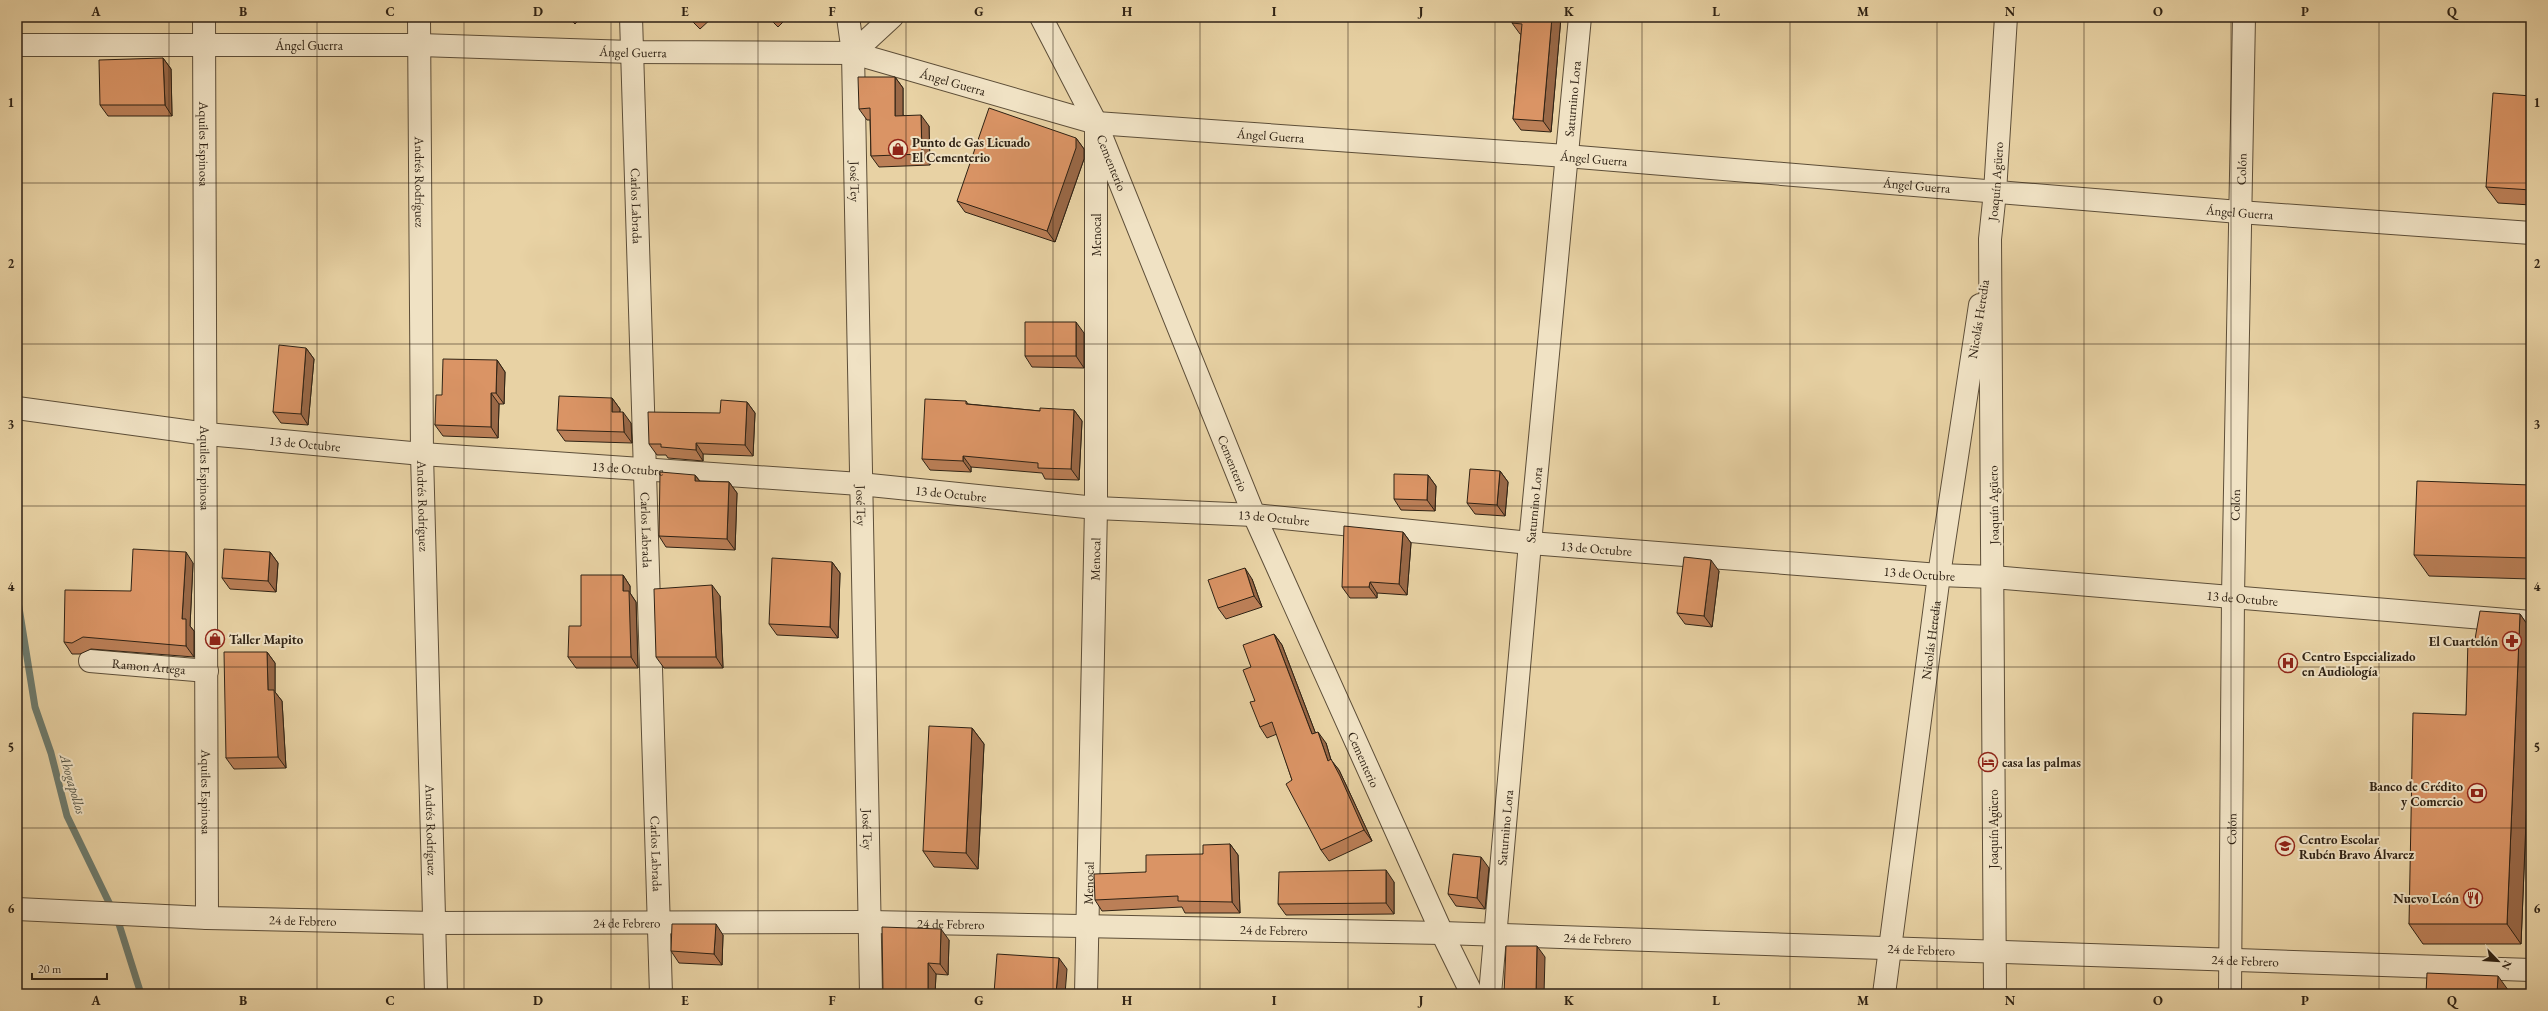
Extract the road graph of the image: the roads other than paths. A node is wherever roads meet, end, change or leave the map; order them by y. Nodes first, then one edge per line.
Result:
1 (204, 17) edge
2 (419, 17) edge
3 (631, 17) edge
4 (848, 17) edge
5 (892, 17) edge
6 (1041, 17) edge
7 (1580, 17) edge
8 (2006, 17) edge
9 (2244, 17) edge
10 (17, 45) edge
11 (420, 45) junction
12 (204, 46) junction
13 (631, 52) junction
14 (853, 53) junction
15 (1096, 123) junction
16 (1566, 156) junction
17 (1995, 192) junction
18 (2239, 212) junction
19 (2531, 234) edge
20 (1990, 239) junction
21 (17, 408) edge
22 (207, 434) junction
23 (422, 454) junction
24 (645, 467) junction
25 (860, 484) junction
26 (1096, 508) junction
27 (1254, 515) junction
28 (1530, 543) junction
29 (1939, 575) junction
30 (1993, 577) junction
31 (2233, 596) junction
32 (2531, 622) edge
33 (90, 661) dead end
34 (207, 672) junction
35 (17, 909) edge
36 (207, 918) junction
37 (660, 921) junction
38 (869, 922) junction
39 (434, 923) junction
40 (1088, 925) junction
41 (1442, 933) junction
42 (1497, 935) junction
43 (1889, 948) junction
44 (1993, 952) junction
45 (2230, 960) junction
46 (2531, 970) edge
47 (436, 994) edge
48 (661, 994) edge
49 (871, 994) edge
50 (1086, 994) edge
51 (1472, 994) edge
52 (1490, 994) edge
53 (1884, 994) edge
54 (1995, 994) edge
55 (2230, 994) edge

1 - 12 street, Aquiles Espinosa
2 - 11 street, Andrés Rodríguez
3 - 13 street, Carlos Labrada
4 - 14 street, José Tey
5 - 14 street
6 - 15 street, Cementerio
7 - 16 street, Saturnino Lora
8 - 17 street, Joaquín Agüero
9 - 18 street, Colón
10 - 12 street, Ángel Guerra
11 - 12 street, Ángel Guerra
11 - 13 street, Ángel Guerra
11 - 23 street, Andrés Rodríguez
12 - 22 street, Aquiles Espinosa
13 - 14 street, Ángel Guerra
13 - 24 street, Carlos Labrada
14 - 15 street, Ángel Guerra
14 - 25 street, José Tey
15 - 16 street, Ángel Guerra
15 - 26 street, Menocal
15 - 27 street, Cementerio
16 - 17 street, Ángel Guerra
16 - 28 street, Saturnino Lora
17 - 18 street, Ángel Guerra
17 - 20 street, Joaquín Agüero
18 - 19 street, Ángel Guerra
18 - 31 street, Colón
20 - 29 street, Nicolás Heredia
20 - 30 street, Joaquín Agüero
21 - 22 street, 13 de Octubre
22 - 23 street, 13 de Octubre
22 - 34 street, Aquiles Espinosa
23 - 24 street, 13 de Octubre
23 - 39 street, Andrés Rodríguez
24 - 25 street, 13 de Octubre
24 - 37 street, Carlos Labrada
25 - 26 street, 13 de Octubre
25 - 38 street, José Tey
26 - 27 street, 13 de Octubre
26 - 40 street, Menocal
27 - 28 street, 13 de Octubre
27 - 41 street, Cementerio
28 - 29 street, 13 de Octubre
28 - 42 street, Saturnino Lora
29 - 30 street, 13 de Octubre
29 - 43 street, Nicolás Heredia
30 - 31 street, 13 de Octubre
30 - 44 street, Joaquín Agüero
31 - 32 street, 13 de Octubre
31 - 45 street, Colón
33 - 34 street, Ramon Artega
34 - 36 street, Aquiles Espinosa
35 - 36 street, 24 de Febrero
36 - 39 street, 24 de Febrero
37 - 38 street, 24 de Febrero
37 - 39 street, 24 de Febrero
37 - 48 street, Carlos Labrada
38 - 40 street, 24 de Febrero
38 - 49 street, José Tey
39 - 47 street, Andrés Rodríguez
40 - 41 street, 24 de Febrero
40 - 50 street, Menocal
41 - 42 street, 24 de Febrero
41 - 51 street, Cementerio
42 - 43 street, 24 de Febrero
42 - 52 street, Saturnino Lora
43 - 44 street, 24 de Febrero
43 - 53 street, Nicolás Heredia
44 - 45 street, 24 de Febrero
44 - 54 street, Joaquín Agüero
45 - 46 street, 24 de Febrero
45 - 55 street, Colón

